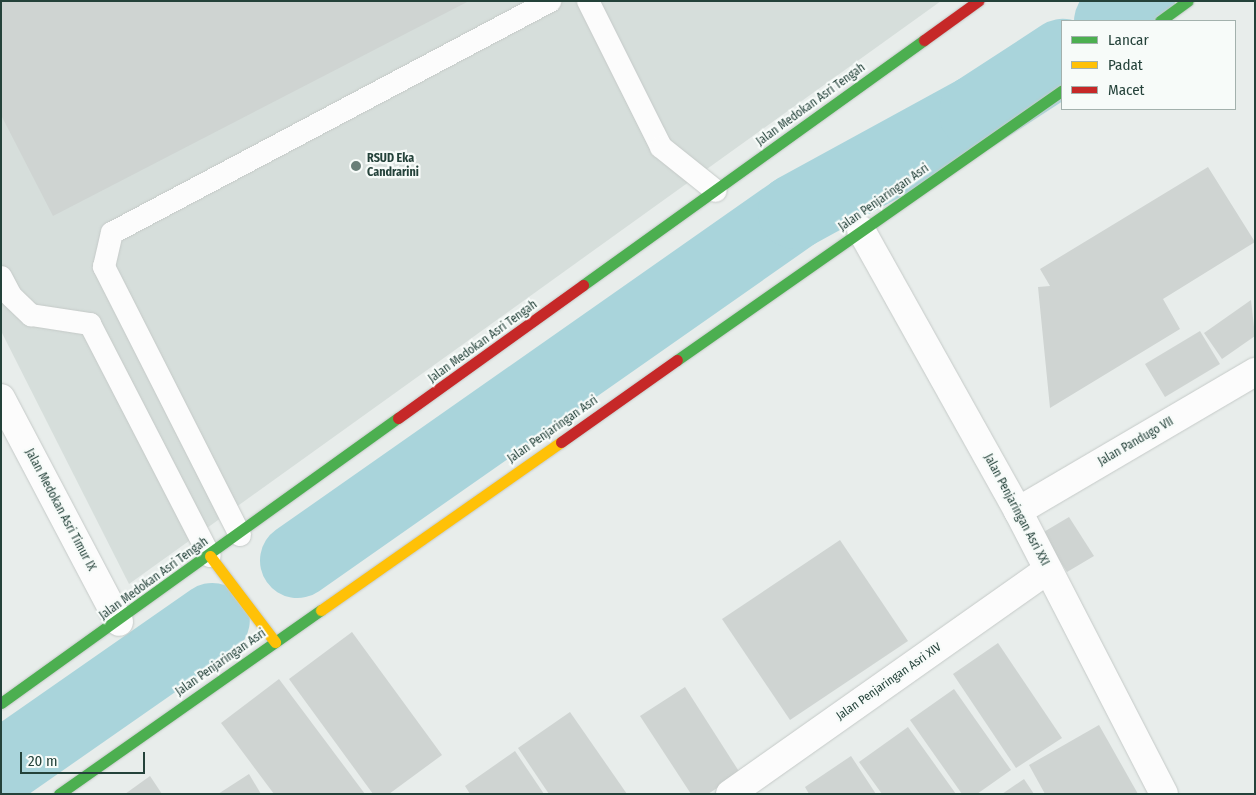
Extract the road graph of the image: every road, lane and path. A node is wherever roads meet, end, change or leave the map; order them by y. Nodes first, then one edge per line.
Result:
1 (550, 1) edge
2 (588, 1) edge
3 (978, 1) edge
4 (1188, 1) edge
5 (1161, 20) edge
6 (1061, 91) edge
7 (716, 191) junction
8 (861, 230) junction
9 (1, 277) edge
10 (124, 306) junction
11 (90, 324) junction
12 (1255, 372) edge
13 (1, 398) edge
14 (1018, 511) junction
15 (240, 535) junction
16 (210, 556) junction
17 (1048, 570) junction
18 (119, 622) junction
19 (275, 642) junction
20 (1, 703) edge
21 (59, 794) edge
22 (730, 794) edge
23 (1164, 794) edge

1 - 10 lane
2 - 7 lane
3 - 7 street, Jalan Medokan Asri Tengah
4 - 5 street
6 - 8 street, Jalan Penjaringan Asri
7 - 15 street, Jalan Medokan Asri Tengah
8 - 14 street, Jalan Penjaringan Asri XXI
8 - 19 street, Jalan Penjaringan Asri
9 - 11 lane
10 - 11 lane
10 - 15 lane
11 - 16 lane
12 - 14 street, Jalan Pandugo VII
13 - 18 street, Jalan Medokan Asri Timur IX
14 - 17 street, Jalan Penjaringan Asri XXI
15 - 16 street, Jalan Medokan Asri Tengah
16 - 18 street, Jalan Medokan Asri Tengah
16 - 19 street
17 - 22 street, Jalan Penjaringan Asri XIV
17 - 23 street, Jalan Penjaringan Asri XXI
18 - 20 street, Jalan Medokan Asri Tengah
19 - 21 street, Jalan Penjaringan Asri

